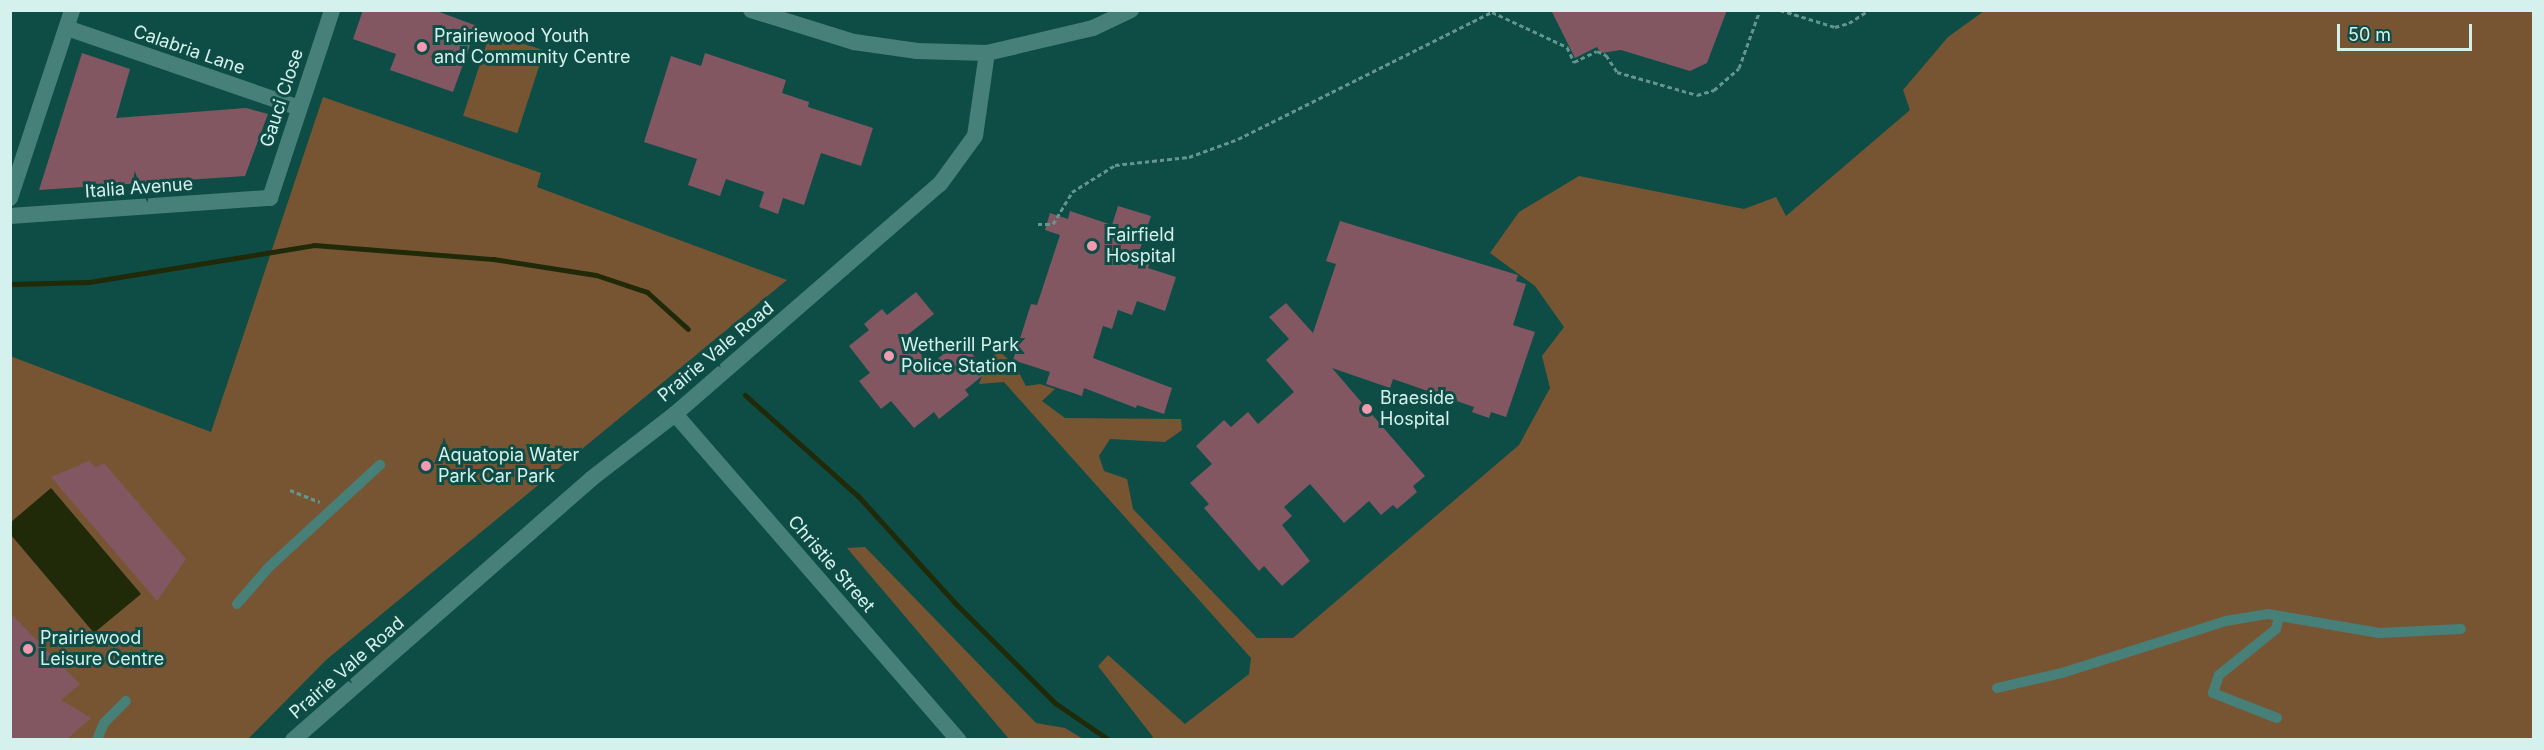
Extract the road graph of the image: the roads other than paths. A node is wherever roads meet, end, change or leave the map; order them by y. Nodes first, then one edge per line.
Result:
1 (72, 10) edge
2 (332, 10) edge
3 (751, 10) edge
4 (1131, 10) edge
5 (67, 28) junction
6 (987, 53) junction
7 (299, 108) junction
8 (10, 198) edge
9 (270, 198) joint
10 (10, 216) edge
11 (675, 414) junction
12 (380, 465) dead end
13 (237, 604) dead end
14 (2279, 617) junction
15 (2461, 629) dead end
16 (1997, 687) dead end
17 (126, 701) dead end
18 (2277, 718) dead end
19 (97, 740) edge
20 (293, 740) edge
21 (958, 740) edge

1 - 5 street
2 - 7 street, Gauci Close
3 - 6 street
4 - 6 street
5 - 7 street, Calabria Lane
5 - 8 street
6 - 11 street, Prairie Vale Road
7 - 9 street, Gauci Close
9 - 10 street, Italia Avenue
11 - 20 street, Prairie Vale Road
11 - 21 street, Christie Street
12 - 13 lane
14 - 15 lane
14 - 16 lane
14 - 18 lane
17 - 19 lane

